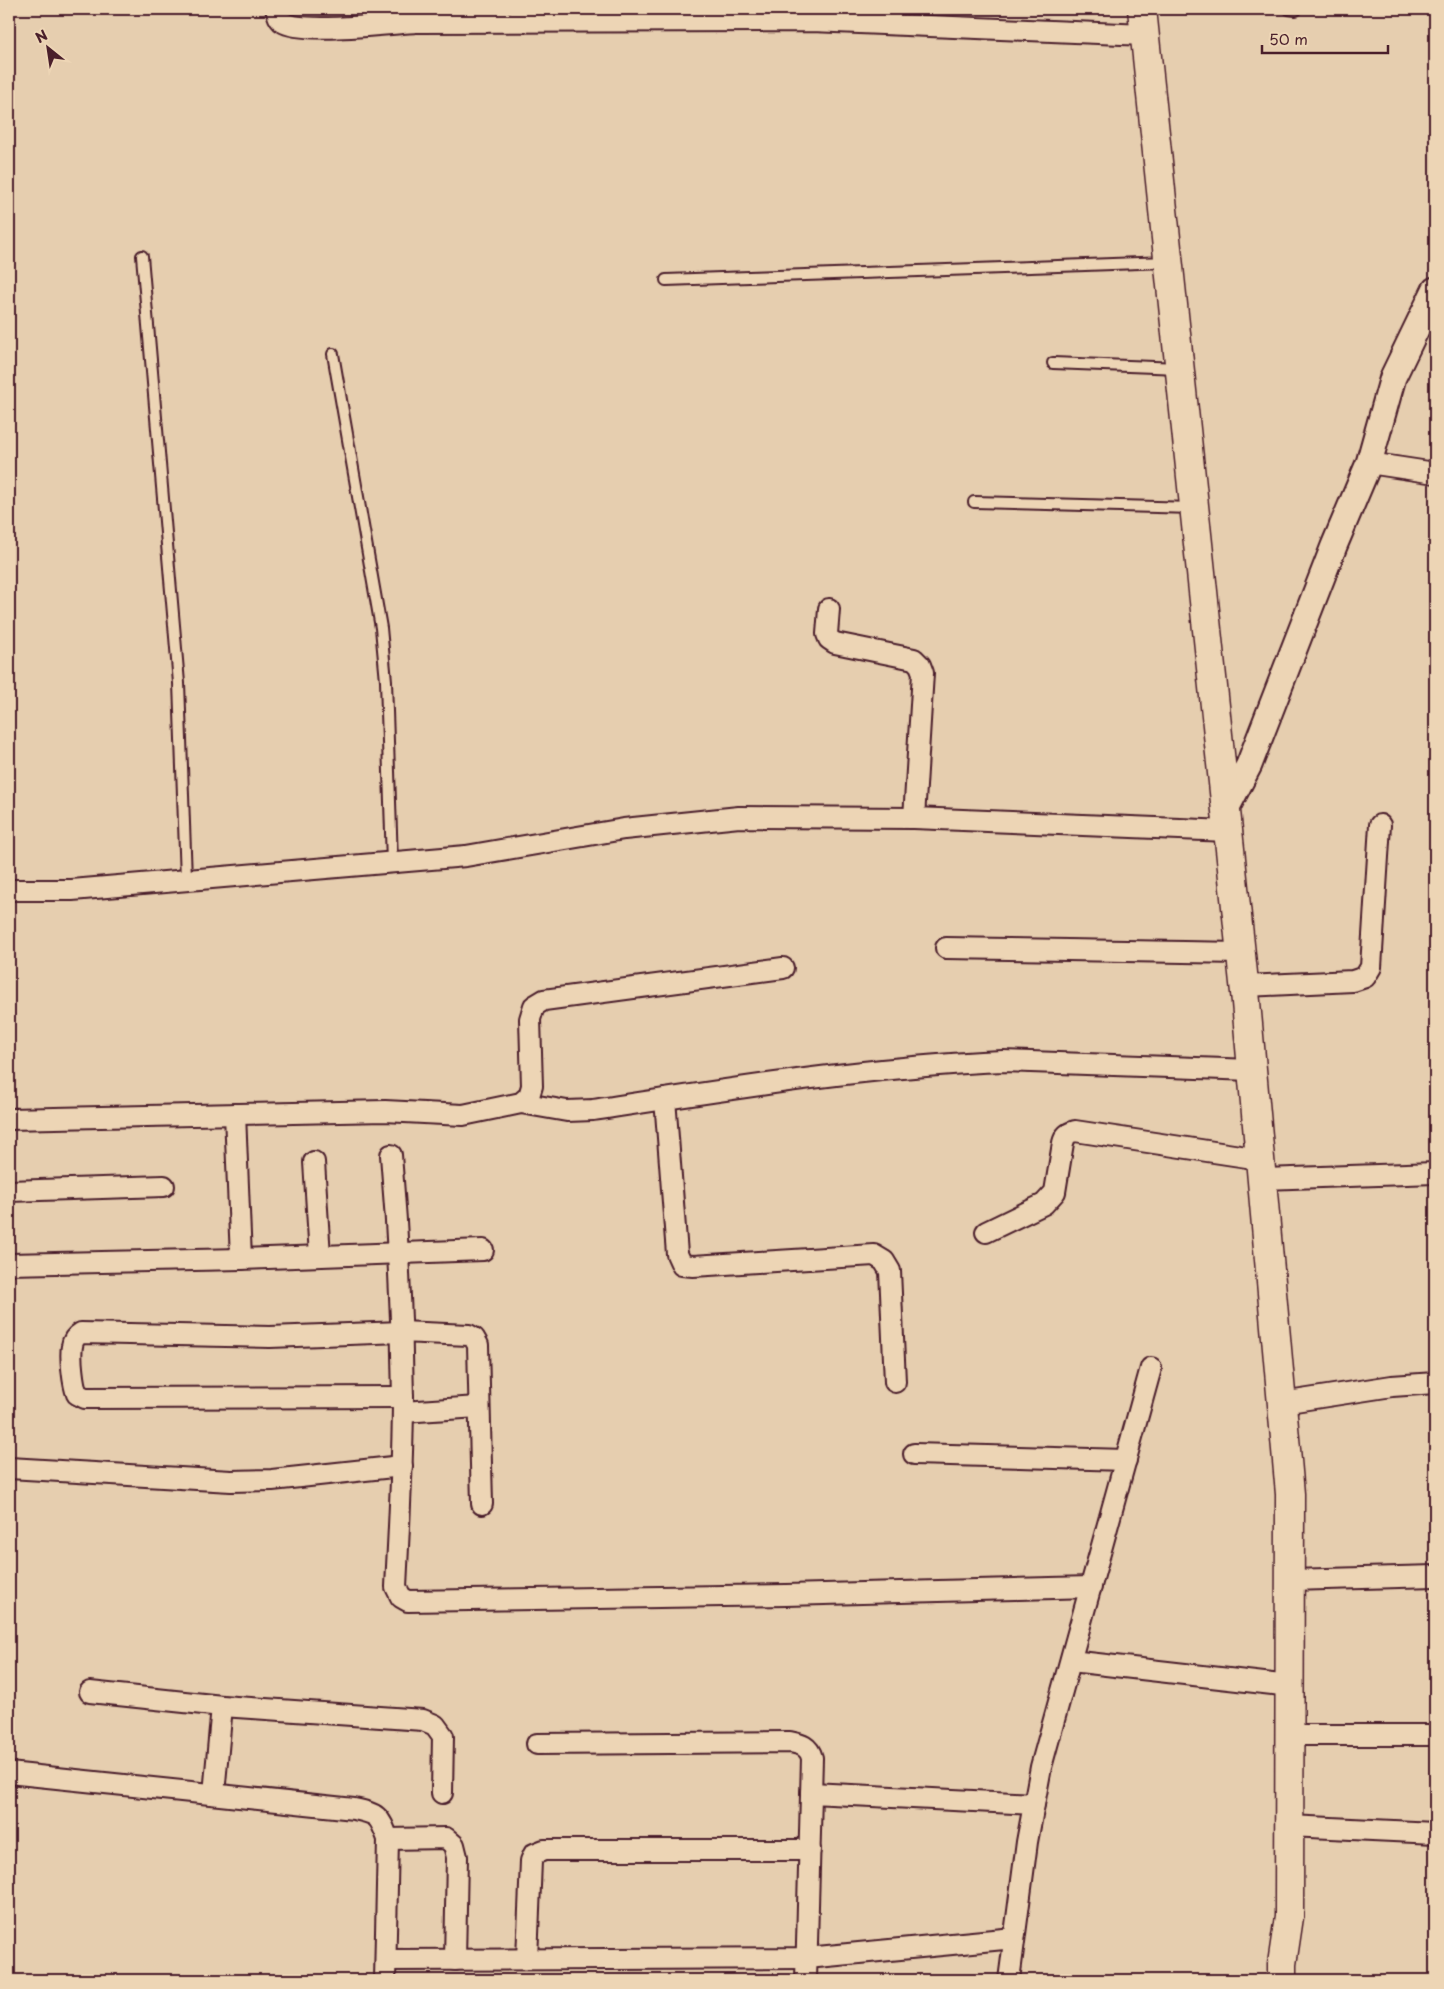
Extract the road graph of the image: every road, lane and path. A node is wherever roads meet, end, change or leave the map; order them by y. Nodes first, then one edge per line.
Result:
1 (276, 9) edge
2 (490, 15) edge
3 (562, 15) edge
4 (782, 15) edge
5 (415, 16) edge
6 (859, 16) edge
7 (1144, 22) edge
8 (142, 256) dead end
9 (1169, 262) junction
10 (666, 280) dead end
11 (1435, 290) edge
12 (332, 354) dead end
13 (1053, 363) dead end
14 (1180, 368) junction
15 (1369, 463) junction
16 (1435, 473) edge
17 (974, 502) dead end
18 (1195, 508) junction
19 (829, 609) dead end
20 (914, 818) junction
21 (1227, 820) junction
22 (1380, 825) dead end
23 (392, 862) junction
24 (186, 879) junction
25 (9, 890) edge
26 (946, 948) dead end
27 (1241, 953) junction
28 (783, 968) dead end
29 (1245, 986) junction
30 (1252, 1070) junction
31 (665, 1099) junction
32 (520, 1103) junction
33 (235, 1114) junction
34 (9, 1119) edge
35 (391, 1155) dead end
36 (314, 1162) dead end
37 (1261, 1169) junction
38 (1435, 1173) edge
39 (164, 1186) dead end
40 (9, 1191) edge
41 (986, 1232) dead end
42 (483, 1250) dead end
43 (399, 1254) junction
44 (320, 1256) junction
45 (241, 1259) junction
46 (9, 1264) edge
47 (401, 1332) junction
48 (1151, 1368) dead end
49 (895, 1382) dead end
50 (1435, 1383) edge
51 (1282, 1403) junction
52 (403, 1405) junction
53 (478, 1407) junction
54 (914, 1454) dead end
55 (1126, 1460) junction
56 (402, 1466) junction
57 (9, 1468) edge
58 (482, 1504) dead end
59 (1435, 1576) edge
60 (1290, 1580) junction
61 (1091, 1587) junction
62 (1071, 1661) junction
63 (1290, 1686) junction
64 (90, 1692) dead end
65 (222, 1706) junction
66 (1289, 1735) junction
67 (1435, 1735) edge
68 (537, 1744) dead end
69 (9, 1773) edge
70 (442, 1793) dead end
71 (811, 1793) junction
72 (214, 1794) junction
73 (1034, 1804) junction
74 (1289, 1826) junction
75 (1435, 1833) edge
76 (388, 1839) junction
77 (810, 1850) junction
78 (1289, 1917) junction
79 (1014, 1938) junction
80 (807, 1958) junction
81 (387, 1960) junction
82 (455, 1960) junction
83 (527, 1960) junction
84 (385, 1980) edge
85 (806, 1980) edge
86 (1009, 1980) edge
87 (1282, 1980) edge
88 (1295, 1980) edge

1 - 5 street
2 - 3 street
2 - 5 street
3 - 4 street
4 - 6 street
6 - 7 street
7 - 9 main road
8 - 24 lane
9 - 10 lane
9 - 14 main road
11 - 15 street
12 - 23 lane
13 - 14 lane
14 - 18 main road
15 - 16 street
15 - 21 street
17 - 18 lane
18 - 21 main road
19 - 20 street
20 - 21 street
20 - 23 street
21 - 27 main road
22 - 29 street
23 - 24 street
24 - 25 street
26 - 27 street
27 - 29 main road
28 - 32 street
29 - 30 main road
30 - 31 street
30 - 37 main road
31 - 32 street
31 - 49 street
32 - 33 street
33 - 34 street
33 - 45 street
35 - 43 street
36 - 44 street
37 - 38 street
37 - 41 street
37 - 51 main road
39 - 40 street
42 - 43 street
43 - 44 street
43 - 47 street
44 - 45 street
45 - 46 street
47 - 52 street
47 - 52 street
47 - 53 street
48 - 55 street
50 - 51 street
51 - 60 main road
52 - 53 street
52 - 56 street
53 - 58 street
54 - 55 street
55 - 61 street
56 - 57 street
56 - 61 street
59 - 60 street
60 - 63 main road
61 - 62 street
62 - 63 street
62 - 73 street
63 - 66 main road
64 - 65 street
65 - 70 street
65 - 72 street
66 - 67 street
66 - 74 main road
68 - 71 street
69 - 72 street
71 - 73 street
71 - 77 street
72 - 76 street
73 - 79 street
74 - 75 street
74 - 78 main road
76 - 81 street
76 - 82 street
77 - 80 street
77 - 83 street
78 - 87 main road
78 - 88 main road
79 - 80 street
79 - 86 street
80 - 83 street
80 - 85 street
81 - 82 street
81 - 84 street
82 - 83 street

